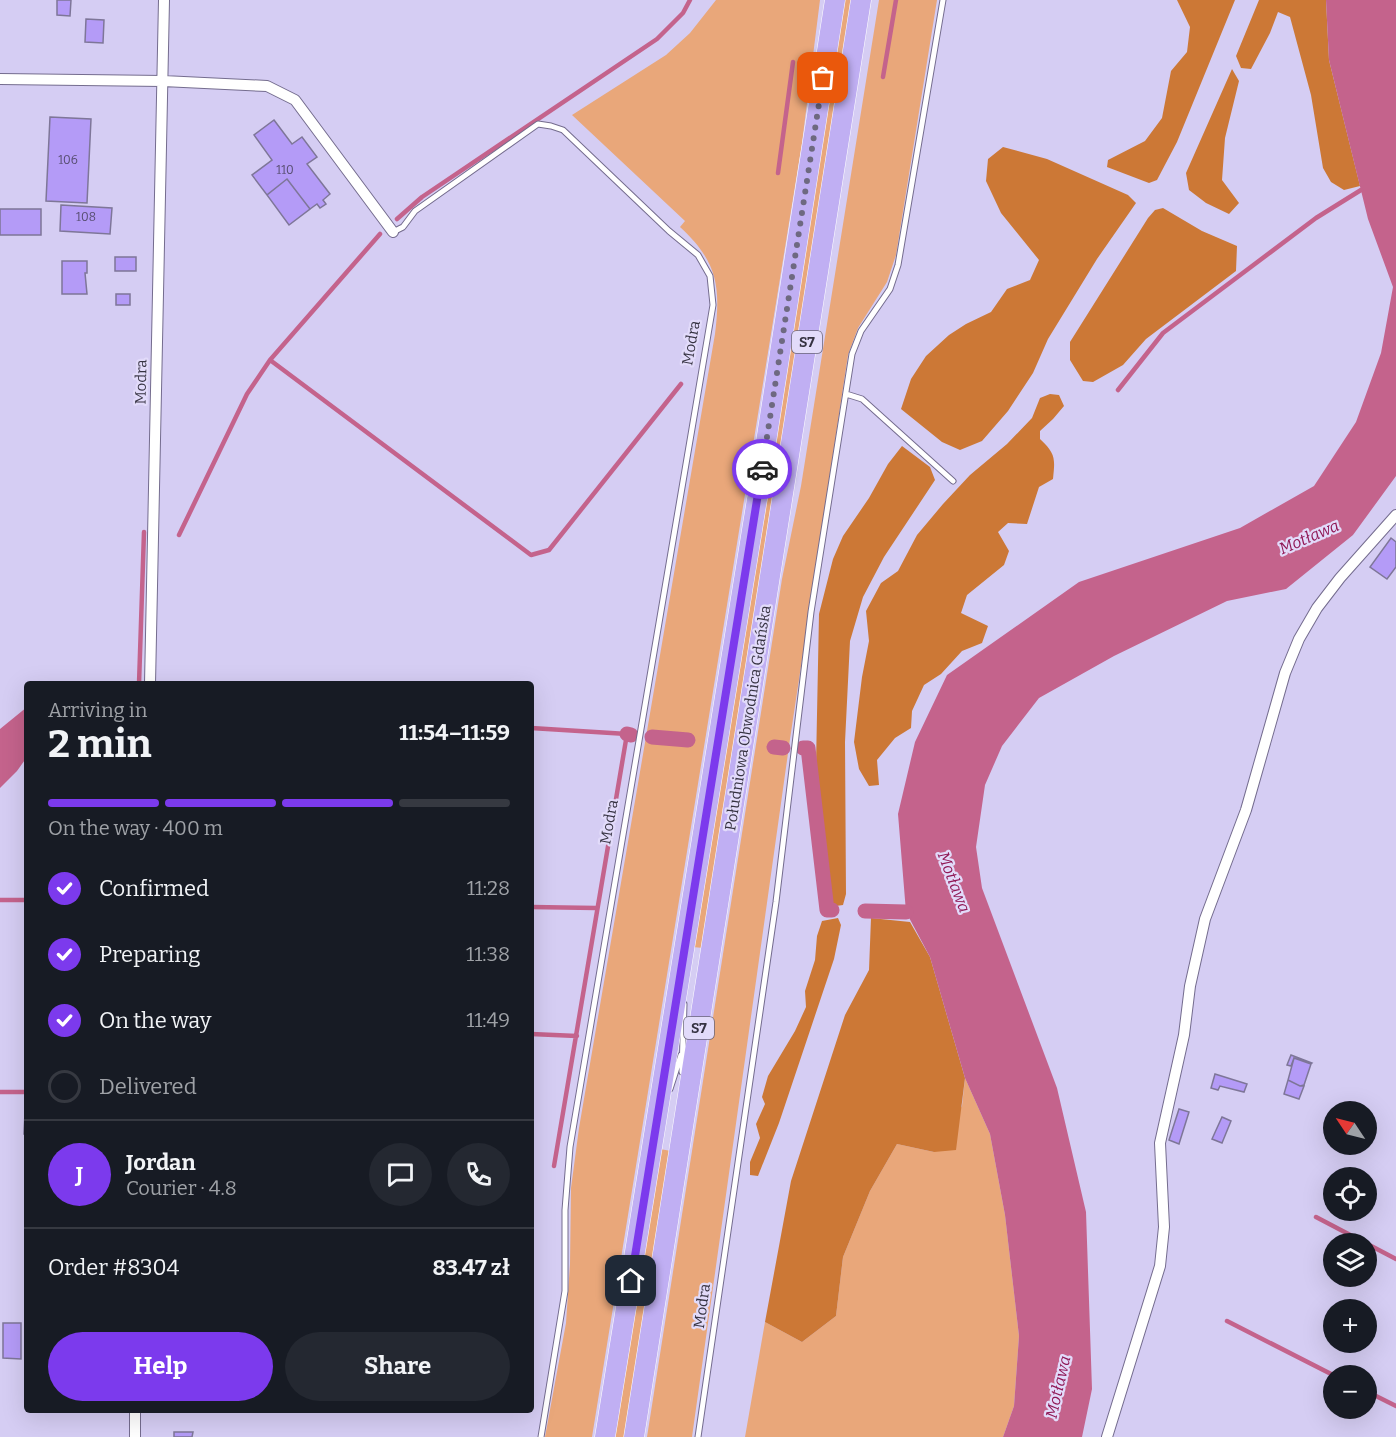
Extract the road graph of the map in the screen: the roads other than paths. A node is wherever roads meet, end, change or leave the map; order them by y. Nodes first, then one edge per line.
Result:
1 (164, 0) edge
2 (835, 0) edge
3 (861, 0) edge
4 (874, 0) edge
5 (943, 0) edge
6 (851, 64) junction
7 (0, 79) edge
8 (163, 81) junction
9 (393, 232) joint
10 (846, 394) junction
11 (953, 481) dead end
12 (1396, 514) edge
13 (150, 681) edge
14 (685, 945) junction
15 (711, 950) junction
16 (684, 990) dead end
17 (684, 1002) dead end
18 (696, 1004) dead end
19 (690, 1025) dead end
20 (684, 1047) junction
21 (682, 1082) dead end
22 (670, 1091) dead end
23 (682, 1094) dead end
24 (666, 1102) dead end
25 (652, 1147) junction
26 (679, 1152) junction
27 (135, 1413) edge
28 (135, 1437) edge
29 (541, 1437) edge
30 (605, 1437) edge
31 (634, 1437) edge
32 (698, 1437) edge
33 (1107, 1437) edge

1 - 8 street, Modra
2 - 14 highway, Południowa Obwodnica Gdańska / S7
3 - 6 highway, Południowa Obwodnica Gdańska / S7
4 - 6 highway
5 - 10 lane, Modra
6 - 15 highway, Południowa Obwodnica Gdańska / S7
7 - 8 street
8 - 9 street
8 - 13 street, Modra
9 - 29 lane, Modra
10 - 11 lane
10 - 32 lane, Modra
12 - 33 street
14 - 16 lane
14 - 25 highway, Południowa Obwodnica Gdańska / S7
15 - 18 lane
15 - 26 highway, Południowa Obwodnica Gdańska / S7
17 - 20 lane
19 - 20 lane
20 - 21 lane
20 - 22 lane
23 - 26 lane
24 - 25 lane
25 - 30 highway, Południowa Obwodnica Gdańska / S7
26 - 31 highway, Południowa Obwodnica Gdańska / S7
27 - 28 street

